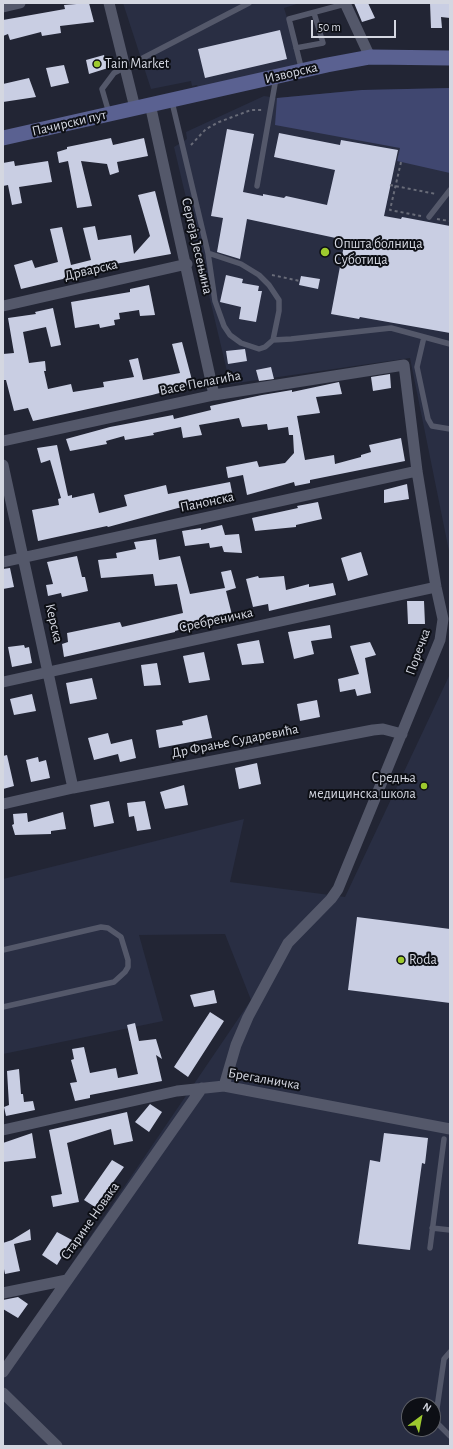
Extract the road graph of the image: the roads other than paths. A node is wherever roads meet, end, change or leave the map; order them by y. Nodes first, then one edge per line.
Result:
1 (20, 3) edge
2 (109, 3) edge
3 (249, 3) edge
4 (345, 4) edge
5 (3, 7) edge
6 (314, 13) junction
7 (296, 48) junction
8 (370, 57) junction
9 (450, 58) edge
10 (126, 66) junction
11 (302, 71) junction
12 (276, 77) junction
13 (172, 99) junction
14 (150, 104) junction
15 (135, 108) junction
16 (109, 113) junction
17 (3, 138) edge
18 (257, 186) dead end
19 (449, 192) edge
20 (429, 217) road end
21 (208, 253) junction
22 (186, 264) junction
23 (3, 306) edge
24 (424, 337) junction
25 (273, 340) junction
26 (450, 344) edge
27 (404, 364) joint
28 (214, 394) junction
29 (450, 429) edge
30 (3, 441) edge
31 (3, 465) edge
32 (417, 471) junction
33 (24, 558) junction
34 (3, 562) edge
35 (436, 587) junction
36 (49, 672) junction
37 (3, 682) edge
38 (402, 734) junction
39 (73, 788) junction
40 (3, 804) edge
41 (3, 950) edge
42 (3, 1007) edge
43 (224, 1086) junction
44 (202, 1088) junction
45 (450, 1129) edge
46 (3, 1130) edge
47 (444, 1139) dead end
48 (432, 1228) junction
49 (450, 1230) edge
50 (430, 1248) dead end
51 (67, 1280) junction
52 (3, 1293) edge
53 (450, 1352) edge
54 (3, 1372) edge
55 (3, 1393) edge
56 (450, 1436) edge
57 (57, 1446) edge

1 - 5 street
2 - 10 street
3 - 10 lane
4 - 6 lane
4 - 8 street
6 - 7 lane
6 - 7 lane
7 - 11 lane
8 - 9 street, Изворска
8 - 11 street, Изворска
10 - 15 street
10 - 16 lane
11 - 12 street, Изворска
12 - 13 street, Изворска
12 - 18 lane
13 - 14 street, Изворска
13 - 21 lane
14 - 15 street, Изворска
14 - 22 street, Сергеја Јесењина
15 - 16 street, Пачирски пут
16 - 17 street, Пачирски пут
19 - 20 lane
21 - 25 lane
21 - 25 lane
22 - 23 street, Дрварска
22 - 28 street, Сергеја Јесењина
24 - 25 lane
24 - 26 lane
24 - 29 lane
27 - 28 street, Васе Пелагића
27 - 32 street, Поречка
28 - 30 street, Васе Пелагића
31 - 33 street, Керска
32 - 33 street, Панонска
32 - 35 street, Поречка
33 - 34 street, Панонска
33 - 36 street, Керска
35 - 36 street, Сребреничка
35 - 38 street, Поречка
36 - 37 street, Сребреничка
36 - 39 street, Керска
38 - 39 street, Др Фрање Сударевића
38 - 43 street, Поречка
39 - 40 street, Др Фрање Сударевића
41 - 42 lane
43 - 44 street, Брегалничка
43 - 45 street, Брегалничка
44 - 46 street, Брегалничка
44 - 51 street, Старине Новака
47 - 48 lane
48 - 49 lane
48 - 50 lane
51 - 52 street
51 - 54 street, Старине Новака
53 - 56 lane
55 - 57 street

